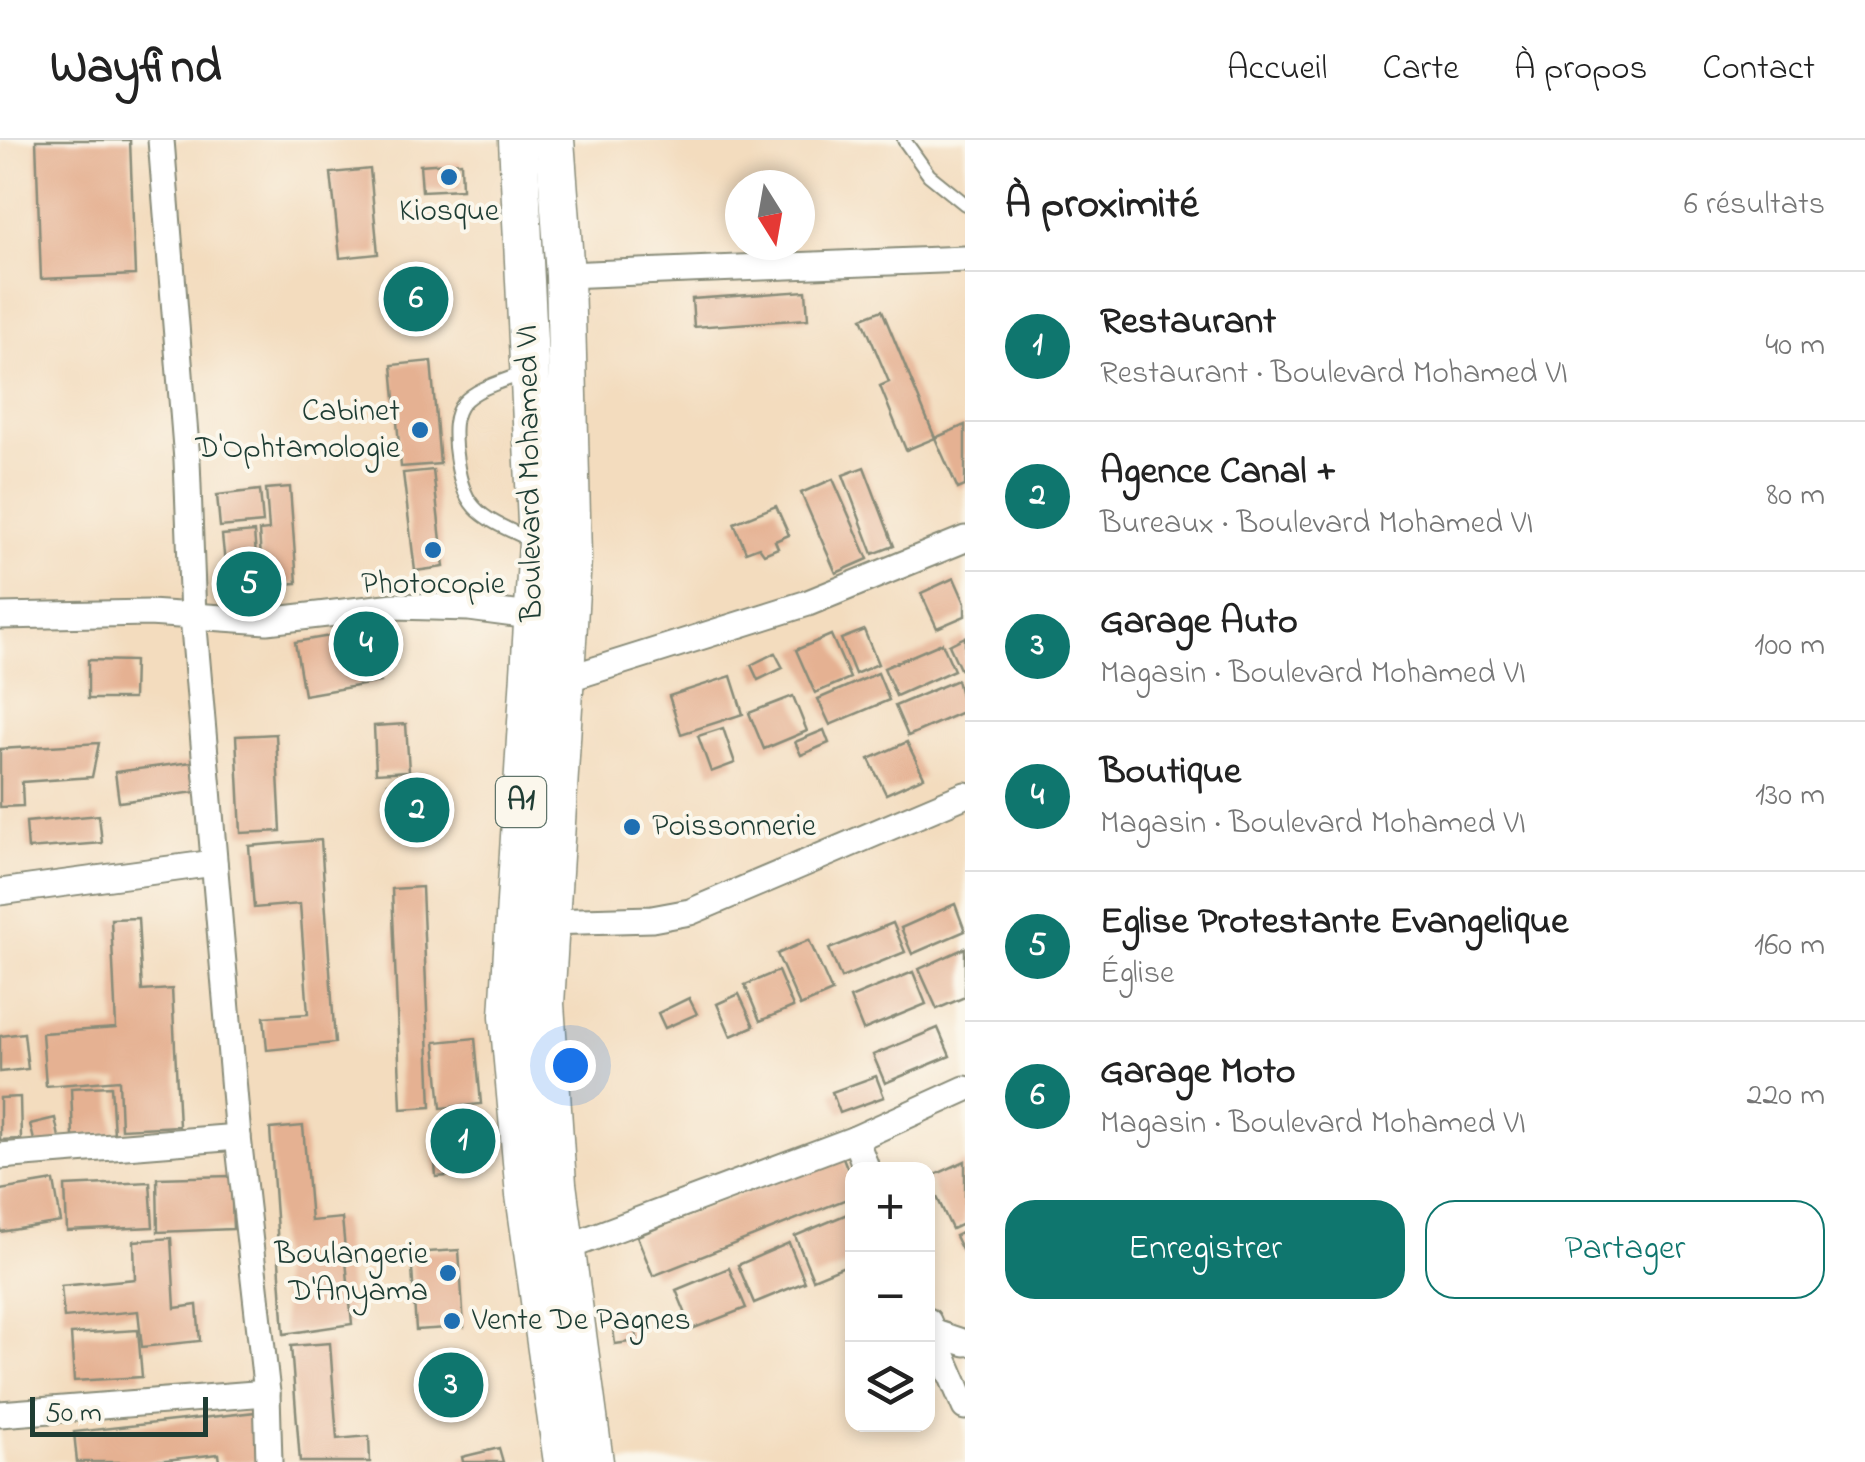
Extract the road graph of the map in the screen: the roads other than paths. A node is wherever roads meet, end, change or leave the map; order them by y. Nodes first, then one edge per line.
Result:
1 (161, 140) edge
2 (518, 140) edge
3 (555, 140) edge
4 (904, 140) edge
5 (965, 204) edge
6 (965, 259) edge
7 (565, 275) junction
8 (531, 370) junction
9 (552, 448) junction
10 (965, 539) edge
11 (538, 543) junction
12 (0, 616) edge
13 (192, 616) junction
14 (536, 617) junction
15 (566, 679) junction
16 (965, 796) edge
17 (214, 864) junction
18 (0, 892) edge
19 (546, 922) junction
20 (965, 1089) edge
21 (238, 1137) junction
22 (855, 1139) junction
23 (0, 1156) edge
24 (865, 1162) edge
25 (565, 1248) junction
26 (935, 1329) edge
27 (935, 1338) edge
28 (965, 1344) edge
29 (267, 1393) junction
30 (965, 1408) edge
31 (0, 1414) edge
32 (269, 1462) edge
33 (563, 1462) edge
34 (594, 1462) edge

1 - 13 street
2 - 8 main road, Boulevard Mohamed VI / A1
3 - 7 main road, Boulevard Mohamed VI / A1
4 - 5 lane
6 - 7 street
7 - 9 main road, Boulevard Mohamed VI / A1
8 - 9 main road, Boulevard Mohamed VI / A1
8 - 11 lane
9 - 11 main road, Boulevard Mohamed VI / A1
9 - 15 main road, Boulevard Mohamed VI / A1
10 - 15 street
11 - 14 main road, Boulevard Mohamed VI / A1
12 - 13 street
13 - 14 street
13 - 17 street
14 - 33 main road, Boulevard Mohamed VI / A1
15 - 19 main road, Boulevard Mohamed VI / A1
16 - 19 street
17 - 18 street
17 - 21 street
19 - 25 main road, Boulevard Mohamed VI / A1
20 - 22 street
21 - 23 street
21 - 29 street
22 - 24 street
22 - 25 street
25 - 34 main road, Boulevard Mohamed VI / A1
26 - 28 street
27 - 30 street
29 - 31 street
29 - 32 street

